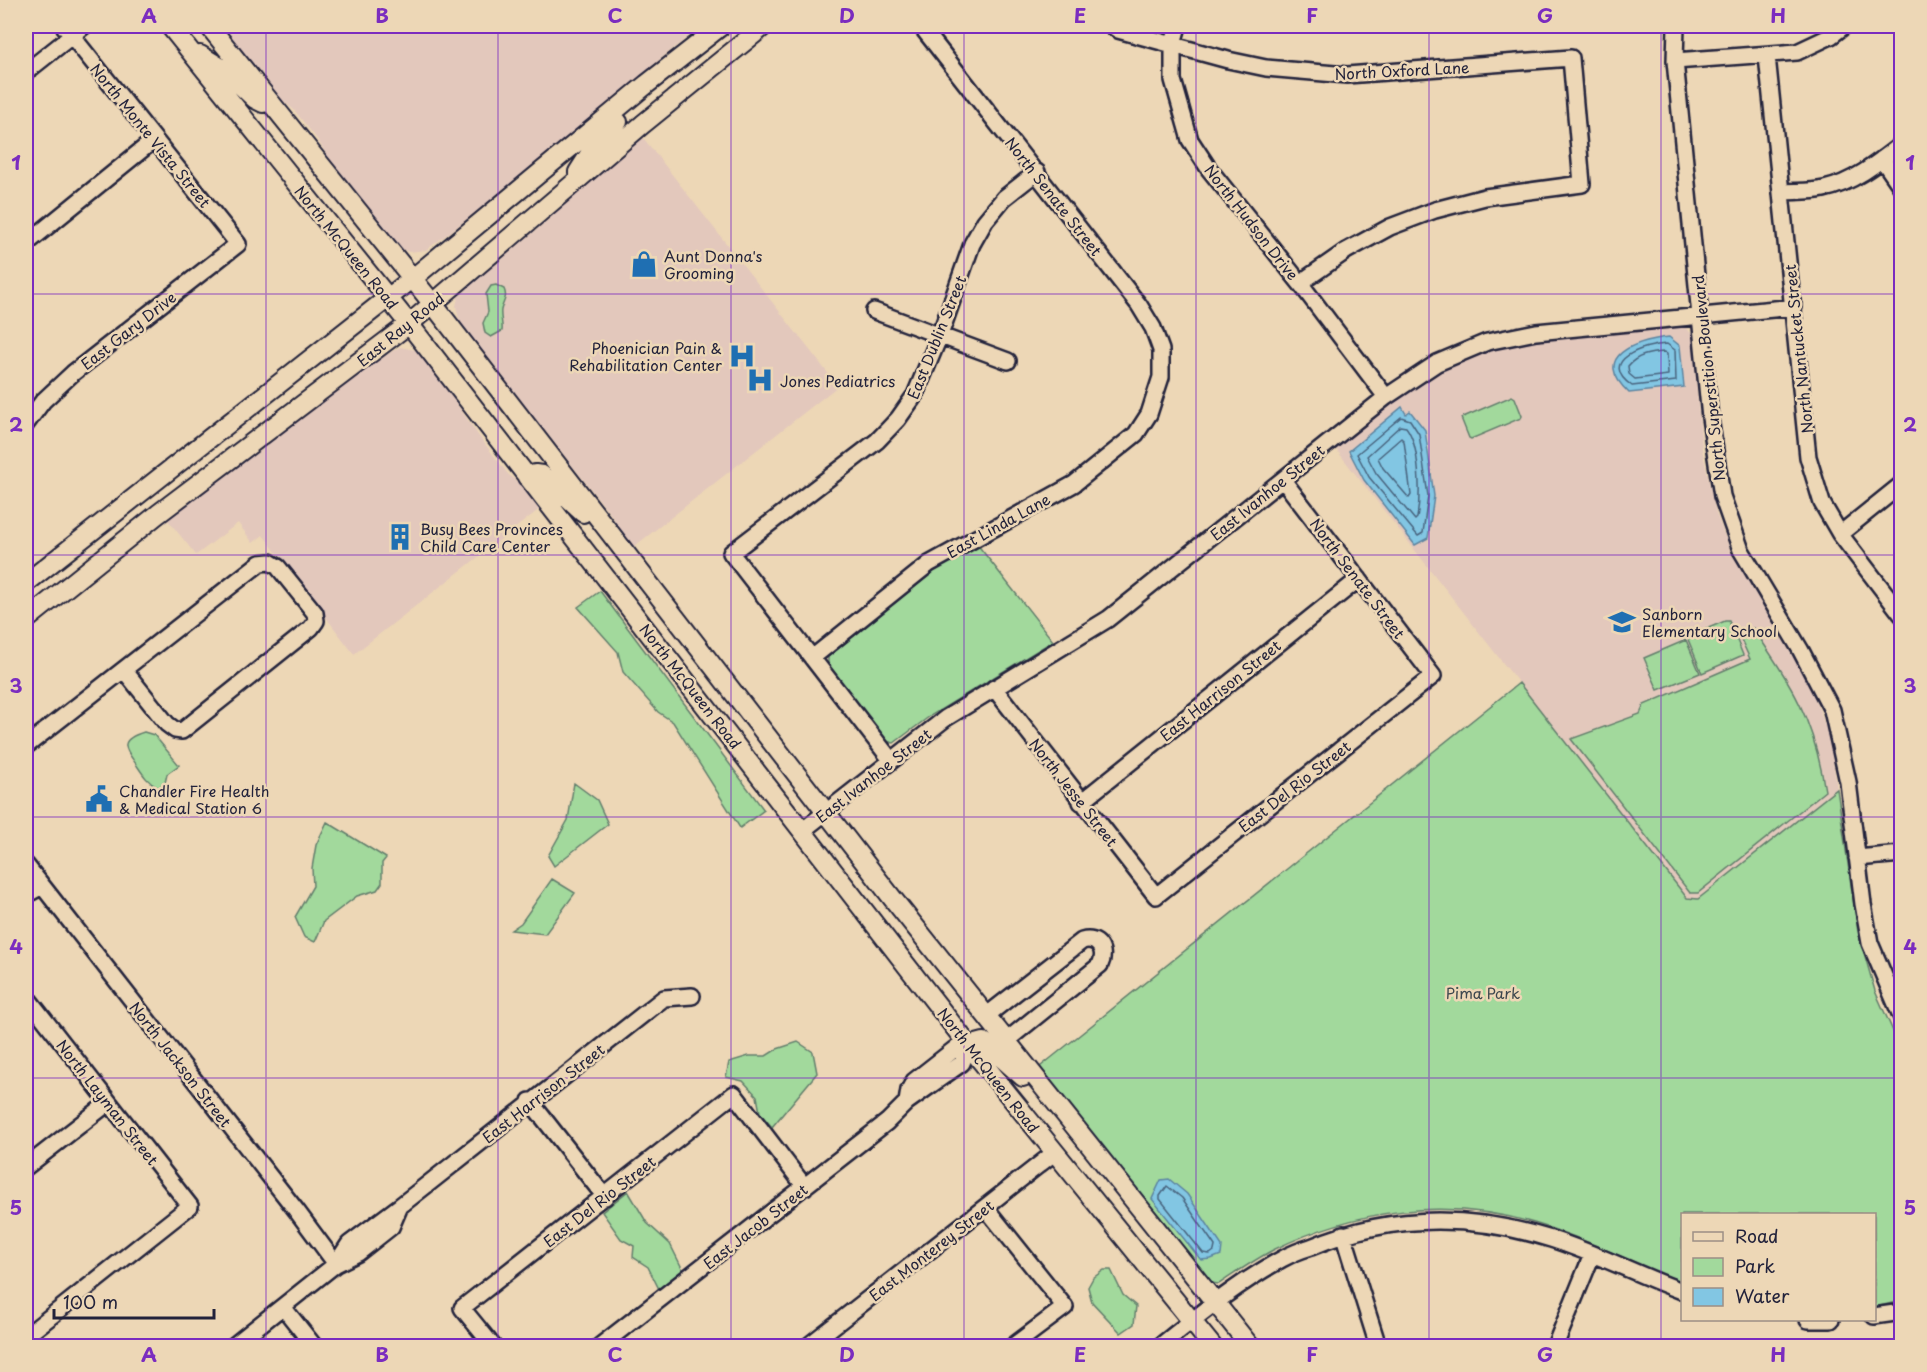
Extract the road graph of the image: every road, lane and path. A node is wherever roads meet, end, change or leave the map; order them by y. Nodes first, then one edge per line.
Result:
1 (170, 26) edge
2 (209, 26) edge
3 (720, 26) edge
4 (764, 26) edge
5 (921, 26) edge
6 (1112, 26) edge
7 (1178, 26) edge
8 (1676, 26) edge
9 (1844, 26) edge
10 (73, 29) edge
11 (1173, 45) junction
12 (188, 48) junction
13 (1767, 56) junction
14 (1675, 61) junction
15 (26, 72) edge
16 (647, 84) junction
17 (272, 103) junction
18 (154, 140) junction
19 (1902, 144) edge
20 (1882, 159) junction
21 (1037, 172) junction
22 (569, 187) junction
23 (1902, 188) edge
24 (1782, 192) junction
25 (26, 244) edge
26 (238, 244) joint
27 (412, 279) junction
28 (1300, 283) junction
29 (388, 298) junction
30 (433, 304) junction
31 (1794, 307) junction
32 (874, 311) dead end
33 (1700, 316) junction
34 (409, 324) junction
35 (940, 335) junction
36 (1008, 361) dead end
37 (1161, 377) joint
38 (1386, 397) junction
39 (26, 424) edge
40 (527, 477) junction
41 (1283, 480) junction
42 (1902, 484) edge
43 (1840, 534) junction
44 (617, 541) junction
45 (1359, 579) junction
46 (26, 583) edge
47 (1902, 615) edge
48 (26, 620) edge
49 (812, 657) junction
50 (124, 670) junction
51 (1433, 676) joint
52 (994, 688) junction
53 (26, 746) edge
54 (891, 760) junction
55 (1081, 801) junction
56 (825, 812) junction
57 (802, 831) junction
58 (1902, 854) edge
59 (1857, 858) junction
60 (26, 865) edge
61 (42, 886) junction
62 (26, 895) edge
63 (1156, 896) joint
64 (26, 996) edge
65 (692, 996) dead end
66 (986, 1016) junction
67 (1902, 1018) edge
68 (1006, 1041) junction
69 (969, 1046) junction
70 (1034, 1077) junction
71 (530, 1101) junction
72 (108, 1103) junction
73 (1054, 1153) junction
74 (26, 1167) edge
75 (805, 1187) junction
76 (605, 1197) junction
77 (985, 1207) junction
78 (1342, 1234) junction
79 (1592, 1255) junction
80 (336, 1264) junction
81 (1681, 1290) edge
82 (1216, 1303) junction
83 (283, 1307) junction
84 (1902, 1312) edge
85 (1876, 1316) edge
86 (1192, 1321) junction
87 (26, 1336) edge
88 (232, 1347) edge
89 (314, 1347) edge
90 (493, 1347) edge
91 (600, 1347) edge
92 (808, 1347) edge
93 (1013, 1347) edge
94 (1160, 1347) edge
95 (1212, 1347) edge
96 (1250, 1347) edge
97 (1378, 1347) edge
98 (1555, 1347) edge

1 - 12 main road, North McQueen Road
2 - 17 main road, North McQueen Road
3 - 16 main road
4 - 22 main road, East Ray Road
5 - 21 street, North Senate Street
6 - 11 street, North Oxford Lane
7 - 11 street, North Hudson Drive
8 - 14 street, North Superstition Boulevard
9 - 13 street
10 - 15 street
10 - 18 street, North Monte Vista Street
11 - 28 street, North Hudson Drive
11 - 28 street, North Oxford Lane
12 - 17 main road
12 - 29 main road, North McQueen Road
13 - 14 street
13 - 24 street, North Nantucket Street
14 - 33 street, North Superstition Boulevard
16 - 22 main road
16 - 27 main road
17 - 27 main road, North McQueen Road
18 - 25 street
18 - 26 street, North Monte Vista Street
19 - 20 street
20 - 23 street
20 - 24 street
21 - 35 street, East Dublin Street
21 - 37 street, North Senate Street
22 - 30 main road, East Ray Road
24 - 31 street, North Nantucket Street
26 - 39 street, East Gary Drive
27 - 29 main road
27 - 30 main road, North McQueen Road
28 - 38 street, North Hudson Drive
29 - 34 main road, North McQueen Road
29 - 46 main road
30 - 34 main road, East Ray Road
30 - 44 main road, North McQueen Road
31 - 33 street, East Ivanhoe Street
31 - 43 street, North Nantucket Street
32 - 35 street
33 - 38 street, East Ivanhoe Street
33 - 59 street, North Superstition Boulevard
34 - 40 main road, North McQueen Road
34 - 48 main road, East Ray Road
35 - 36 street
35 - 49 street, East Dublin Street
37 - 49 street, East Linda Lane
38 - 41 street, East Ivanhoe Street
40 - 44 main road
40 - 57 main road, North McQueen Road
41 - 45 street, North Senate Street
41 - 52 street, East Ivanhoe Street
42 - 43 street
43 - 47 street, North Nantucket Street
44 - 56 main road, North McQueen Road
45 - 51 street, North Senate Street
45 - 55 street, East Harrison Street
49 - 54 street
50 - 50 street
50 - 53 street
51 - 63 street, East Del Rio Street
52 - 54 street, East Ivanhoe Street
52 - 55 street, North Jesse Street
54 - 56 street, East Ivanhoe Street
55 - 63 street, North Jesse Street
56 - 57 street, East Ivanhoe Street
56 - 66 main road, North McQueen Road
57 - 69 main road, North McQueen Road
58 - 59 street
59 - 67 street, North Superstition Boulevard
60 - 61 street, North Jackson Street
61 - 62 street
61 - 80 street, North Jackson Street
64 - 72 street, North Layman Street
65 - 71 street, East Harrison Street
66 - 68 main road, North McQueen Road
66 - 68 street
68 - 70 main road, North McQueen Road
69 - 70 main road
69 - 73 main road, North McQueen Road
69 - 75 street, East Jacob Street
70 - 82 main road, North McQueen Road
71 - 76 street
71 - 80 street, East Harrison Street
72 - 74 street
72 - 87 street, North Layman Street
73 - 77 street, East Monterey Street
73 - 86 main road, North McQueen Road
75 - 76 street, East Del Rio Street
75 - 91 street, East Jacob Street
76 - 90 street, East Del Rio Street
77 - 92 street, East Monterey Street
77 - 93 street
78 - 79 street
78 - 82 street
78 - 97 street
79 - 81 street
79 - 98 street
80 - 83 street, East Harrison Street
82 - 86 street
82 - 96 main road, North McQueen Road
83 - 88 street, East Harrison Street
83 - 89 street
84 - 85 street
86 - 94 street
86 - 95 main road, North McQueen Road

